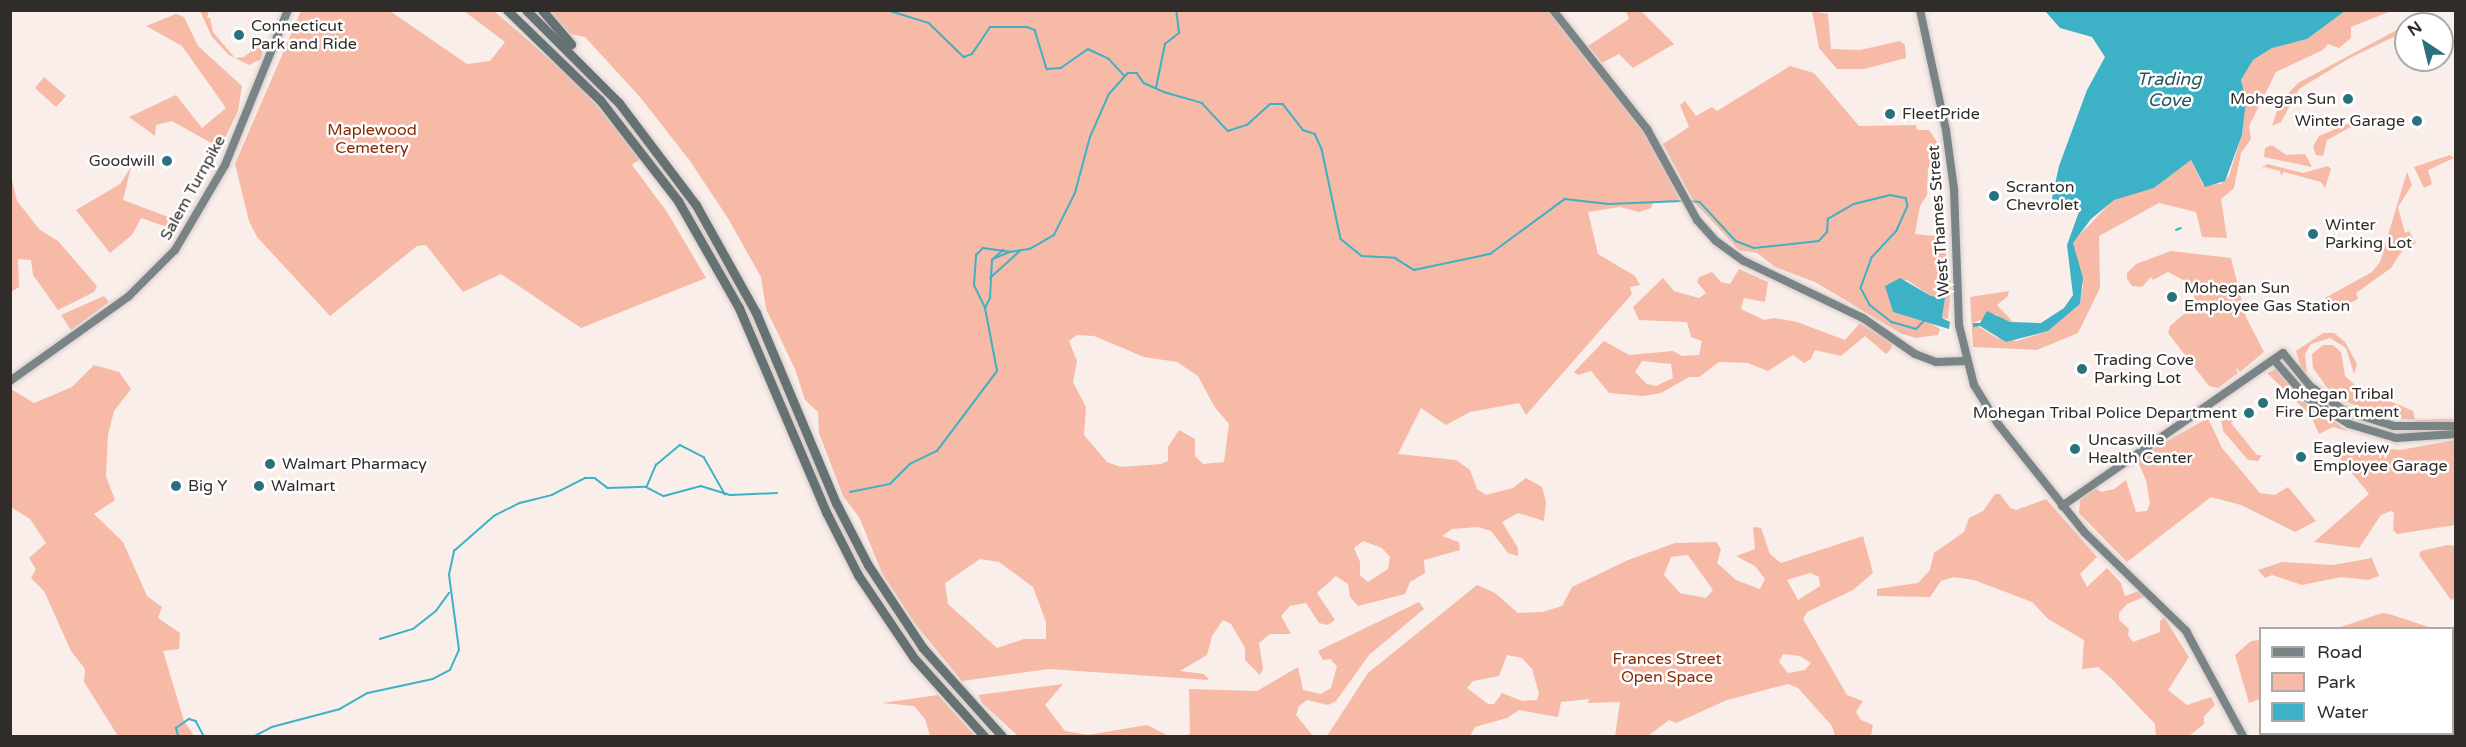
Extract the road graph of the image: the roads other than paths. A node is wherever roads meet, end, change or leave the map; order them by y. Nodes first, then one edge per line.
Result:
1 (288, 10) edge
2 (507, 10) edge
3 (526, 10) edge
4 (542, 10) edge
5 (1553, 10) edge
6 (1920, 10) edge
7 (583, 64) junction
8 (2274, 360) junction
9 (1966, 361) junction
10 (10, 381) edge
11 (2456, 426) edge
12 (2456, 434) edge
13 (2062, 506) junction
14 (984, 736) edge
15 (1002, 736) edge
16 (2243, 736) edge

1 - 10 main road, Salem Turnpike
2 - 14 highway
3 - 7 highway
4 - 7 highway
5 - 9 main road
6 - 9 main road, West Thames Street
7 - 15 highway
8 - 11 main road
8 - 12 main road
8 - 13 main road
9 - 13 main road, West Thames Street
13 - 16 main road, West Thames Street

